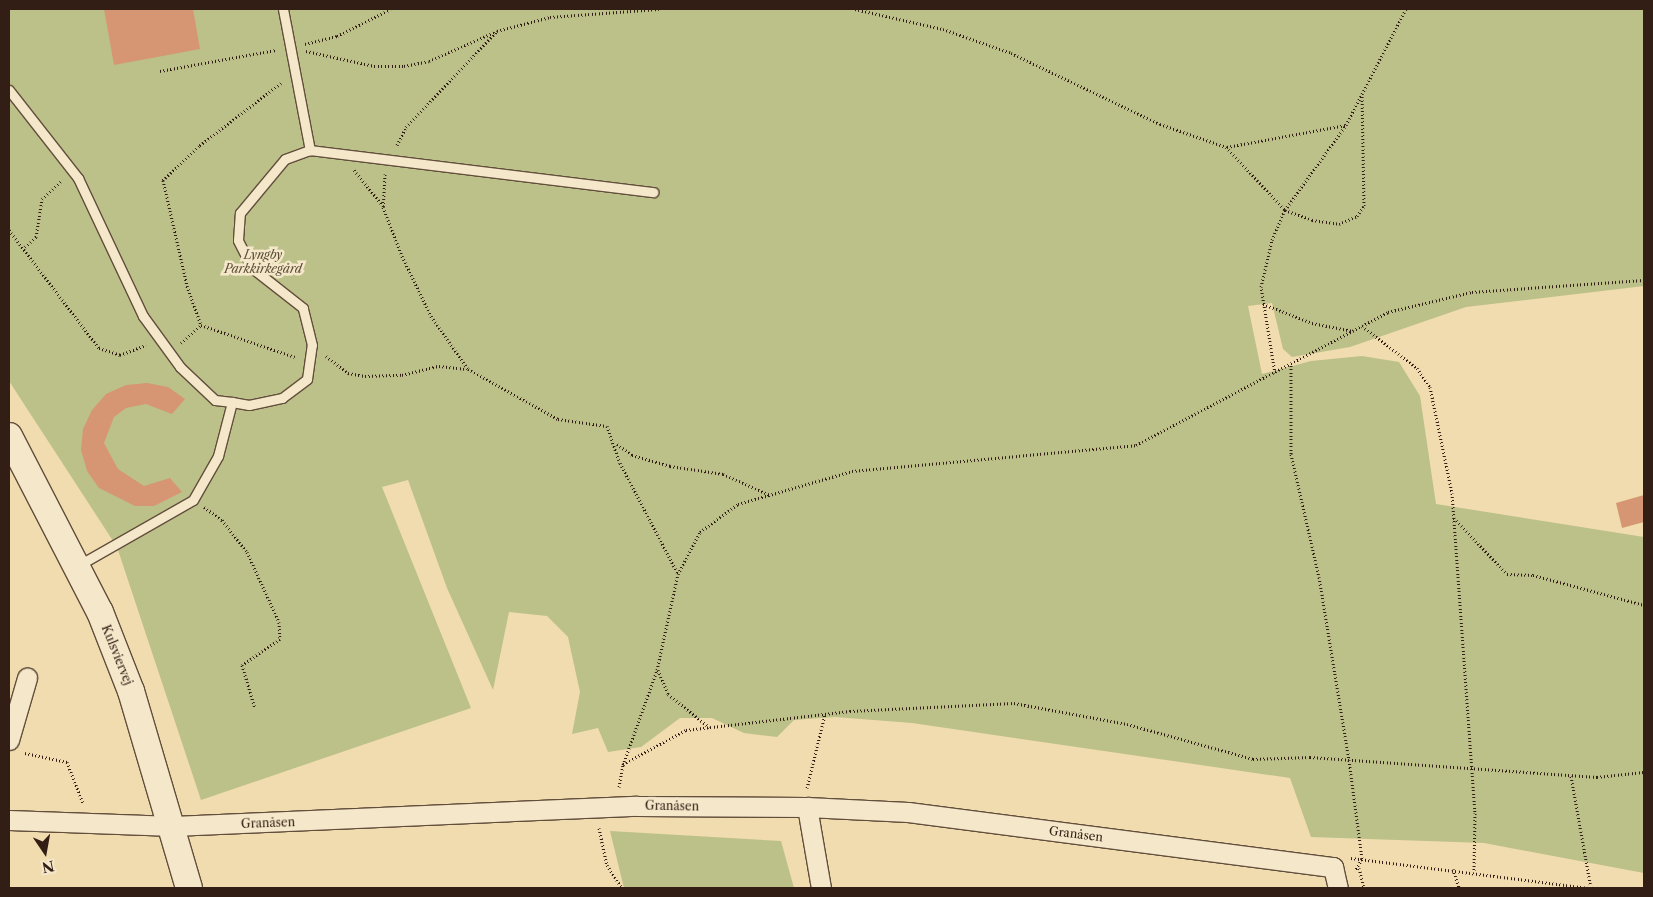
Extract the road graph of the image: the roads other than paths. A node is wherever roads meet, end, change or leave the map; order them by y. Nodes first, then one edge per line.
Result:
1 (283, 9) edge
2 (9, 90) edge
3 (310, 150) junction
4 (653, 192) dead end
5 (232, 402) junction
6 (9, 436) edge
7 (78, 566) junction
8 (27, 678) dead end
9 (13, 746) edge
10 (807, 807) junction
11 (9, 820) edge
12 (173, 826) junction
13 (189, 888) edge
14 (821, 888) edge
15 (1338, 888) edge

1 - 3 lane
2 - 5 lane
3 - 4 lane
3 - 5 lane
5 - 7 lane
6 - 7 street, Kulsviervej
7 - 12 street, Kulsviervej
8 - 9 street
10 - 12 street, Granåsen
10 - 14 street
10 - 15 street, Granåsen
11 - 12 street, Granåsen
12 - 13 street, Kulsviervej

